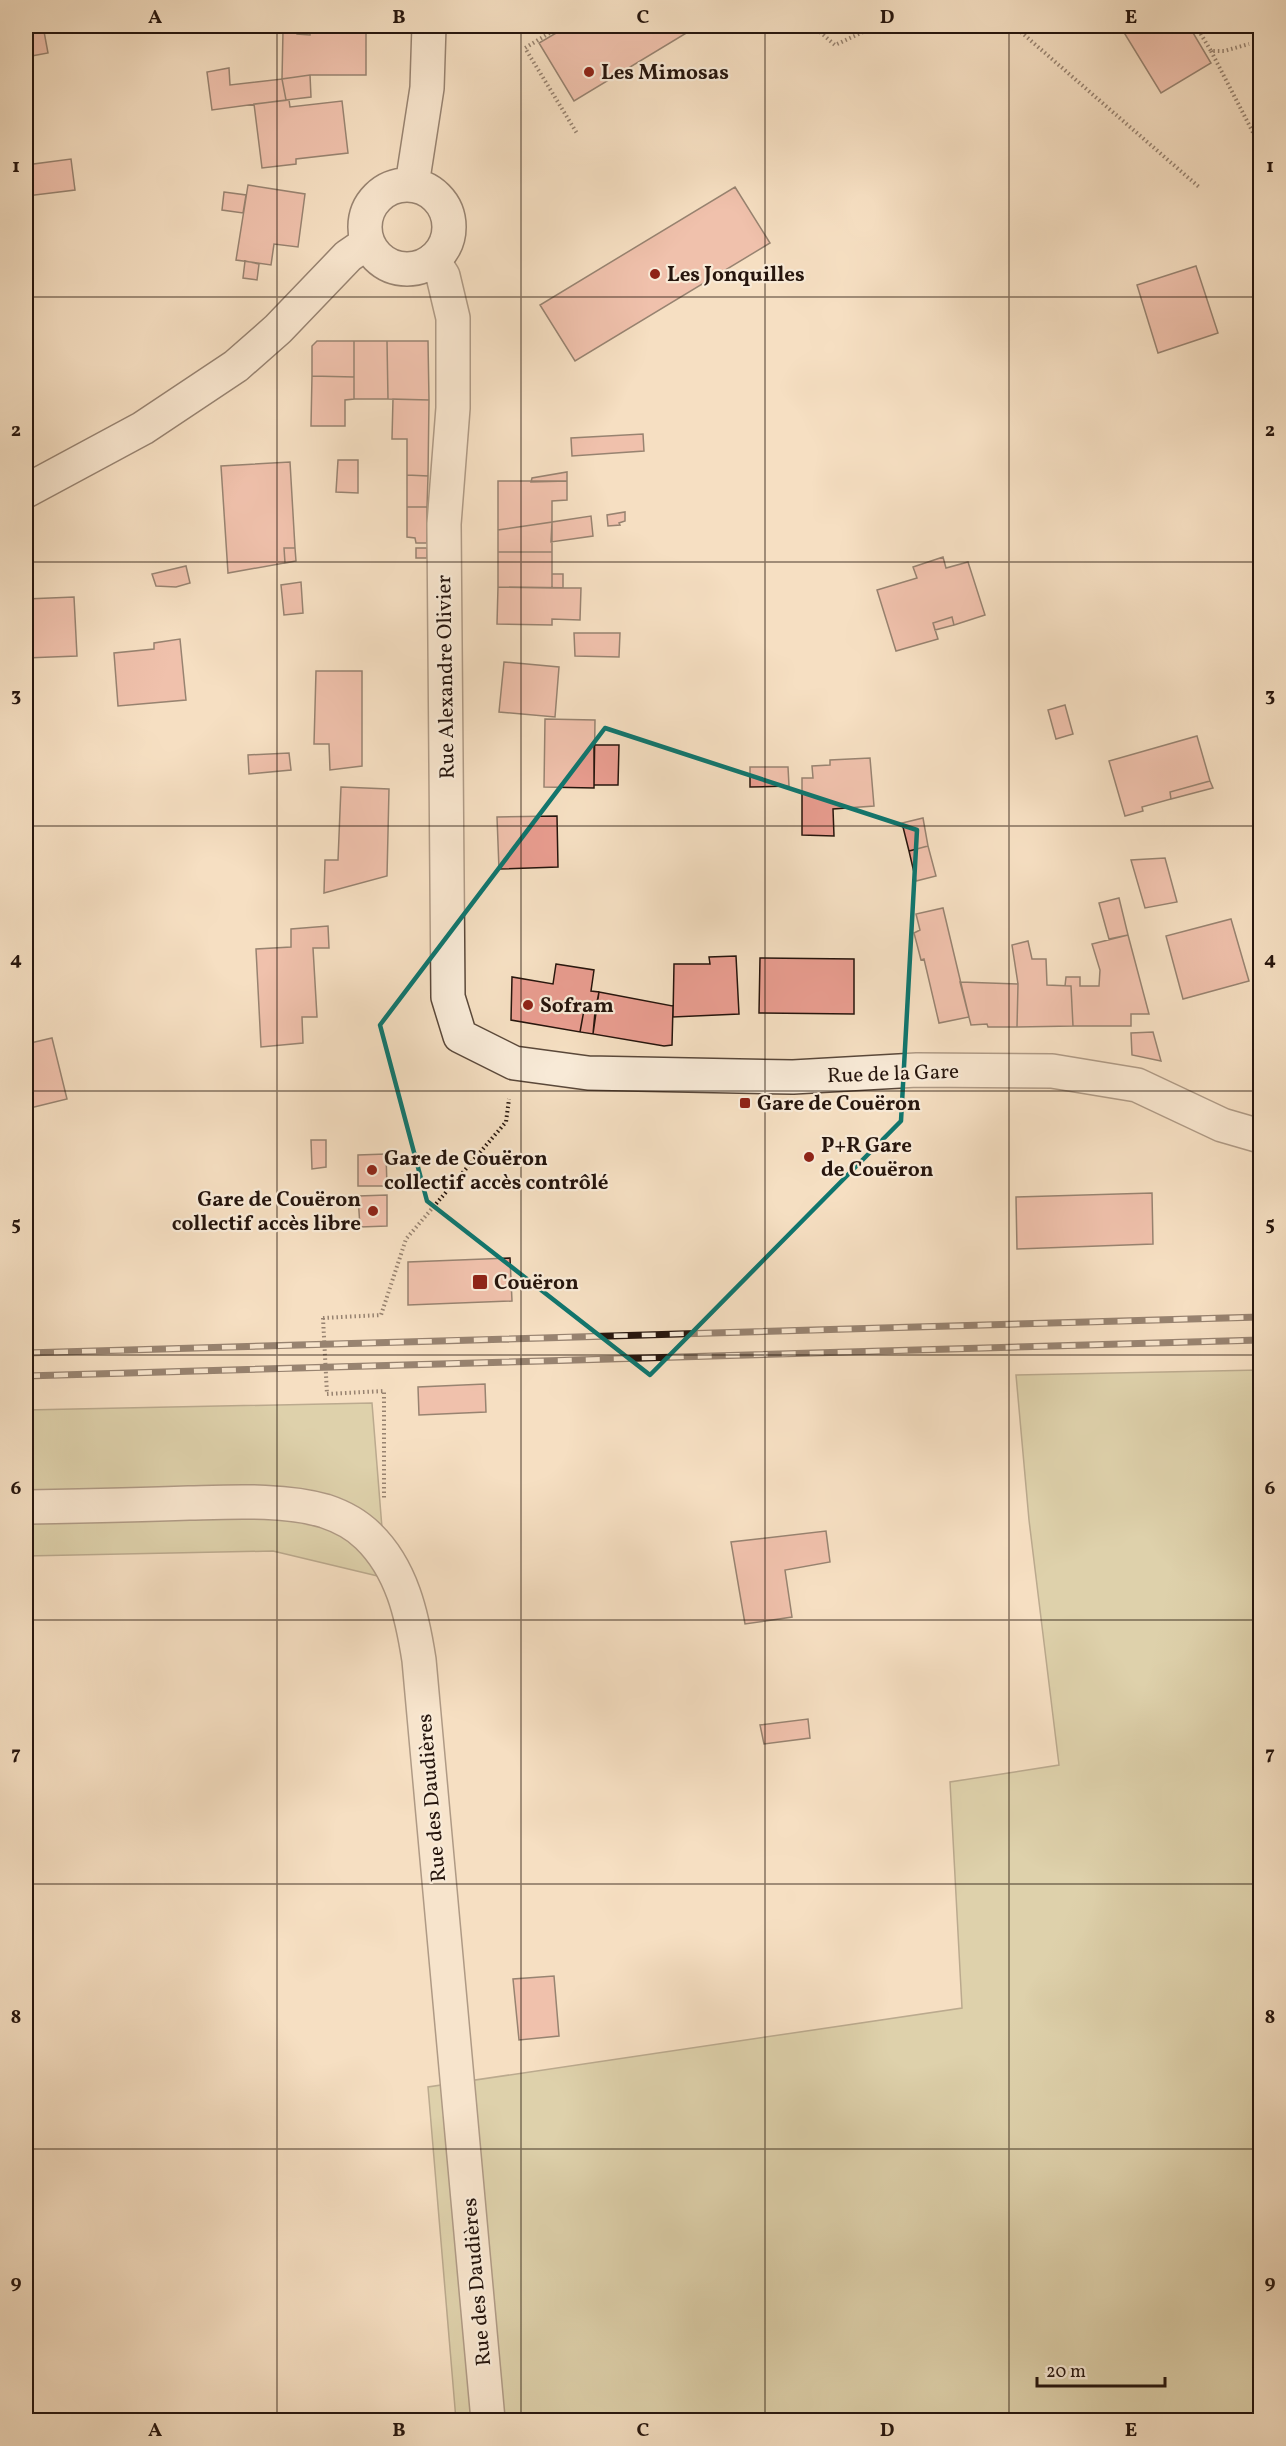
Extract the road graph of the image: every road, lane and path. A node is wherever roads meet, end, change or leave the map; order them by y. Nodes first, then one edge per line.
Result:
1 (429, 26) edge
2 (561, 26) edge
3 (813, 26) edge
4 (876, 26) edge
5 (1014, 26) edge
6 (1196, 26) edge
7 (1249, 44) dead end
8 (1211, 51) junction
9 (578, 135) dead end
10 (1260, 146) edge
11 (412, 185) junction
12 (1199, 187) dead end
13 (367, 243) junction
14 (433, 260) junction
15 (26, 492) edge
16 (514, 1063) junction
17 (1260, 1136) edge
18 (26, 1508) edge
19 (384, 1555) junction
20 (488, 2421) edge

1 - 11 street
2 - 9 path
3 - 4 path
5 - 12 path
6 - 8 path
7 - 8 path
8 - 10 path
11 - 13 street
11 - 14 street
13 - 14 street
13 - 15 street
14 - 16 street, Rue Alexandre Olivier
16 - 17 street, Rue de la Gare
16 - 19 path, bridge
18 - 19 street, Rue des Daudières
19 - 20 street, Rue des Daudières

